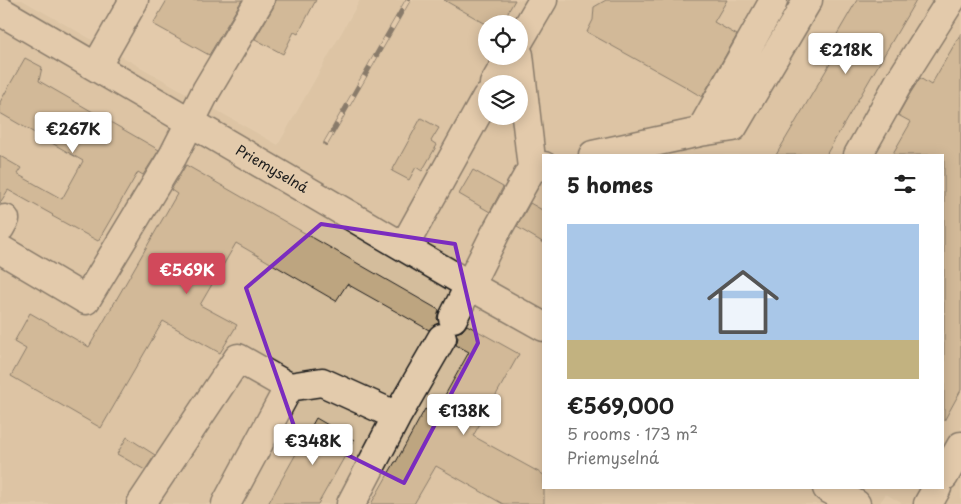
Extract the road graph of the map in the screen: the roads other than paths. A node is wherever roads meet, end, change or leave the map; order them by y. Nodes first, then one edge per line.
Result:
1 (134, 0) edge
2 (260, 0) edge
3 (543, 0) edge
4 (773, 0) edge
5 (808, 0) edge
6 (951, 0) edge
7 (5, 10) edge
8 (528, 25) edge
9 (521, 65) edge
10 (96, 66) junction
11 (478, 112) edge
12 (190, 122) junction
13 (700, 132) junction
14 (598, 154) edge
15 (859, 154) edge
16 (538, 167) edge
17 (404, 246) junction
18 (0, 248) edge
19 (469, 284) junction
20 (542, 326) edge
21 (289, 386) junction
22 (397, 416) junction
23 (961, 446) edge
24 (944, 476) edge
25 (829, 489) edge
26 (936, 489) edge
27 (141, 504) edge
28 (226, 504) edge
29 (351, 504) edge
30 (856, 504) edge
31 (928, 504) edge

1 - 10 street
2 - 12 street
3 - 8 street
4 - 13 street
5 - 13 street
6 - 15 street
7 - 10 street, Priemyselná
9 - 16 street
10 - 12 street, Priemyselná
11 - 17 street
12 - 17 street, Priemyselná
12 - 18 street
13 - 14 street
16 - 19 street
17 - 19 street, Priemyselná
19 - 20 street, Priemyselná
19 - 22 street
21 - 22 street
21 - 27 street
21 - 28 street
22 - 29 street
23 - 24 street
25 - 30 street
26 - 31 street

